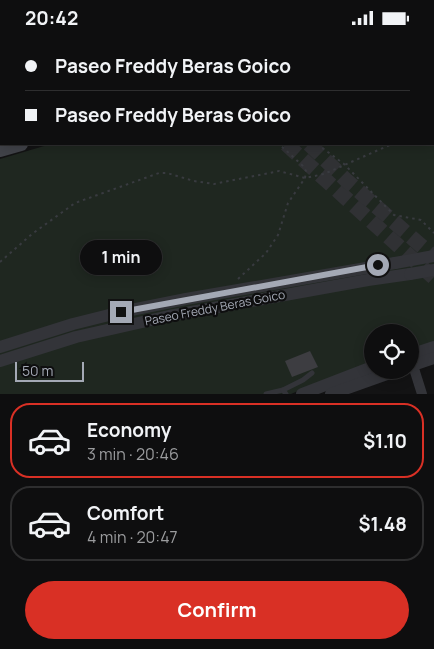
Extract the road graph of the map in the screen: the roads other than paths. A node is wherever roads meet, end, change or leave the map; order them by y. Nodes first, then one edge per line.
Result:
1 (18, 145) edge
2 (0, 150) edge
3 (434, 255) edge
4 (434, 270) edge
5 (0, 347) edge
6 (434, 347) edge
7 (419, 355) edge
8 (434, 359) edge
9 (419, 360) edge
10 (0, 361) edge
11 (364, 370) edge
12 (312, 373) dead end
13 (373, 379) edge
14 (417, 379) edge
15 (284, 392) edge
16 (266, 394) edge
17 (302, 394) edge
18 (331, 394) edge
19 (422, 394) edge

1 - 2 main road
3 - 5 street, Paseo Freddy Beras Goico, bridge
4 - 10 street, Paseo Freddy Beras Goico, bridge
6 - 7 street
8 - 9 street
11 - 17 street
12 - 15 lane
13 - 18 street
14 - 19 street
15 - 16 lane

